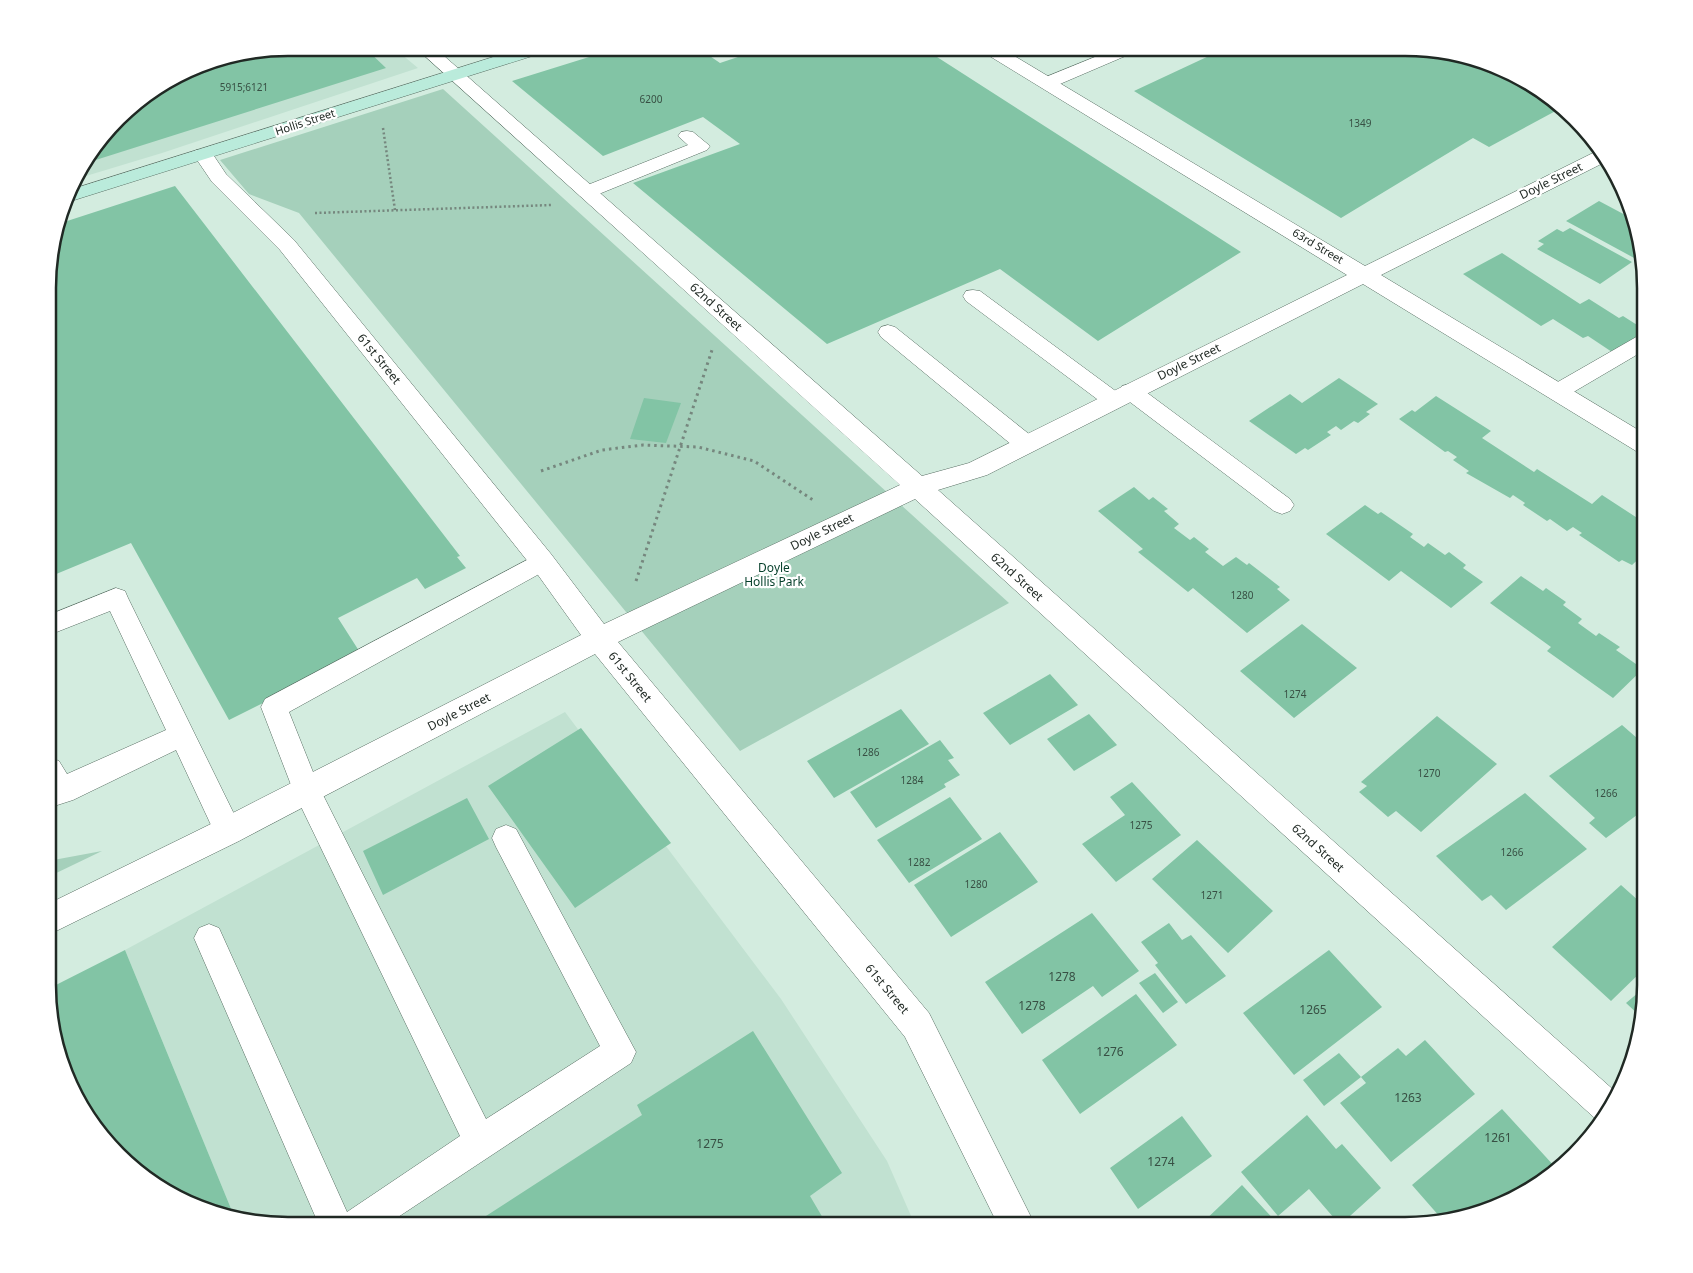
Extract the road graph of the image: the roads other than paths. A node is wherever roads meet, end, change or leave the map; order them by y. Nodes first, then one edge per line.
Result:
1 (435, 56) edge
2 (513, 56) edge
3 (1003, 56) edge
4 (1110, 56) edge
5 (454, 74) junction
6 (1047, 82) junction
7 (687, 136) dead end
8 (203, 154) junction
9 (1597, 158) edge
10 (587, 192) junction
11 (77, 194) edge
12 (1365, 275) junction
13 (973, 296) dead end
14 (888, 332) dead end
15 (1637, 346) edge
16 (1558, 392) junction
17 (1122, 396) junction
18 (1637, 440) edge
19 (1026, 444) junction
20 (918, 487) junction
21 (1282, 505) dead end
22 (542, 562) junction
23 (56, 621) edge
24 (599, 639) junction
25 (182, 735) junction
26 (56, 784) edge
27 (307, 790) junction
28 (228, 831) junction
29 (506, 838) dead end
30 (56, 916) edge
31 (208, 938) dead end
32 (1604, 1104) edge
33 (480, 1142) junction
34 (332, 1217) edge
35 (368, 1217) edge
36 (1013, 1217) edge

1 - 5 street, 62nd Street
2 - 5 street, Hollis Street
3 - 6 street, 63rd Street
4 - 6 lane
5 - 8 street, Hollis Street
5 - 10 street, 62nd Street
6 - 12 street, 63rd Street
7 - 10 lane
8 - 11 street, Hollis Street
8 - 22 street, 61st Street
9 - 12 street, Doyle Street
10 - 20 street, 62nd Street
12 - 16 street, 63rd Street
12 - 17 street, Doyle Street
13 - 17 lane
14 - 19 lane
15 - 16 lane
16 - 18 street, 63rd Street
17 - 19 street, Doyle Street
17 - 21 lane
19 - 20 street, Doyle Street
20 - 24 street, Doyle Street
20 - 32 street, 62nd Street
22 - 24 street, 61st Street
22 - 27 lane
23 - 25 lane
24 - 27 street, Doyle Street
24 - 36 street, 61st Street
25 - 26 lane
25 - 28 lane
27 - 28 street, Doyle Street
27 - 33 lane
28 - 30 street, Doyle Street
29 - 33 lane
31 - 34 lane
33 - 35 lane

